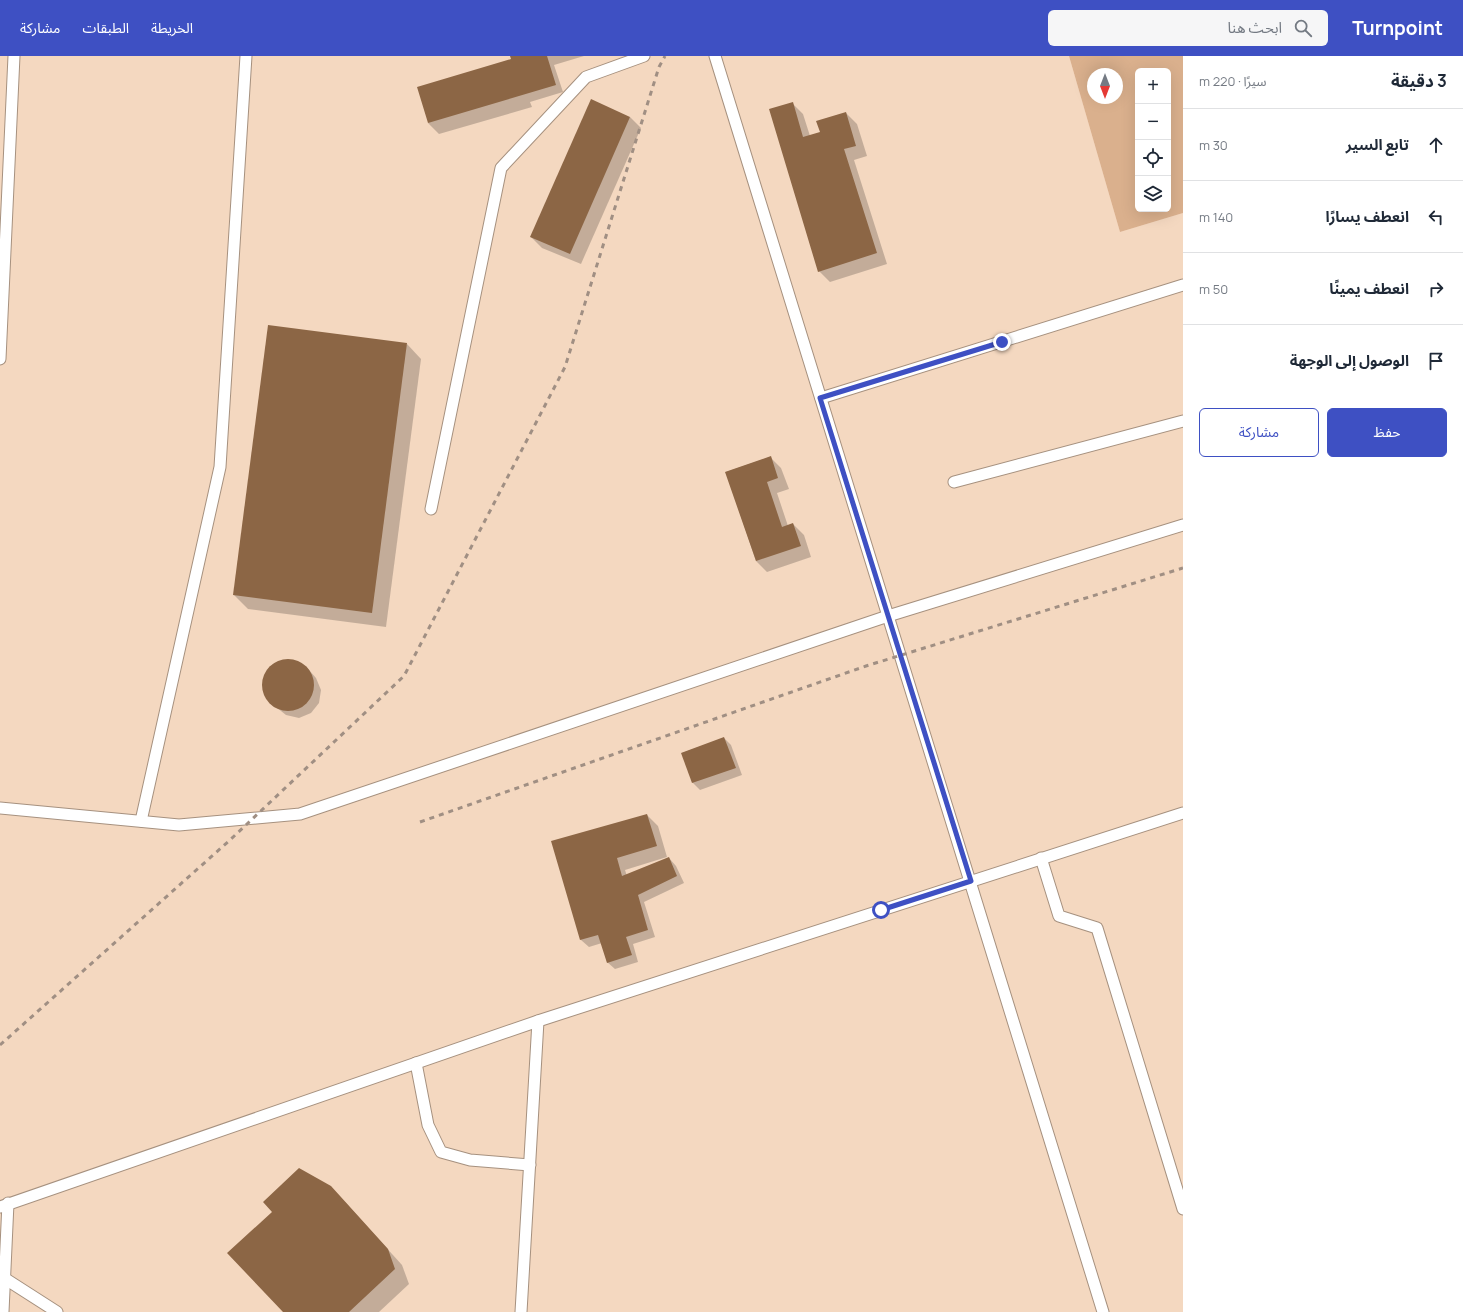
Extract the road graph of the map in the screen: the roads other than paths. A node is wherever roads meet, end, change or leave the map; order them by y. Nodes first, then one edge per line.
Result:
1 (14, 56) edge
2 (246, 56) edge
3 (644, 56) edge
4 (715, 56) edge
5 (1183, 285) edge
6 (0, 359) edge
7 (820, 398) junction
8 (1183, 421) edge
9 (954, 482) dead end
10 (432, 509) dead end
11 (1183, 525) edge
12 (888, 616) junction
13 (0, 808) edge
14 (1183, 813) edge
15 (141, 821) junction
16 (1041, 858) junction
17 (971, 881) junction
18 (538, 1021) junction
19 (416, 1063) junction
20 (530, 1165) junction
21 (4, 1205) edge
22 (1183, 1210) edge
23 (4, 1278) junction
24 (3, 1312) edge
25 (57, 1312) edge
26 (522, 1312) edge
27 (1103, 1312) edge

1 - 6 lane
2 - 15 lane
3 - 10 lane
4 - 7 lane
5 - 7 lane
7 - 12 lane
8 - 9 lane
11 - 12 lane
12 - 15 lane
12 - 17 lane
13 - 15 lane
14 - 16 lane
16 - 17 lane
16 - 22 lane
17 - 18 lane
17 - 27 lane
18 - 19 lane
18 - 20 lane
19 - 20 lane
19 - 21 lane
20 - 26 lane
21 - 23 lane
23 - 24 lane
23 - 25 lane

